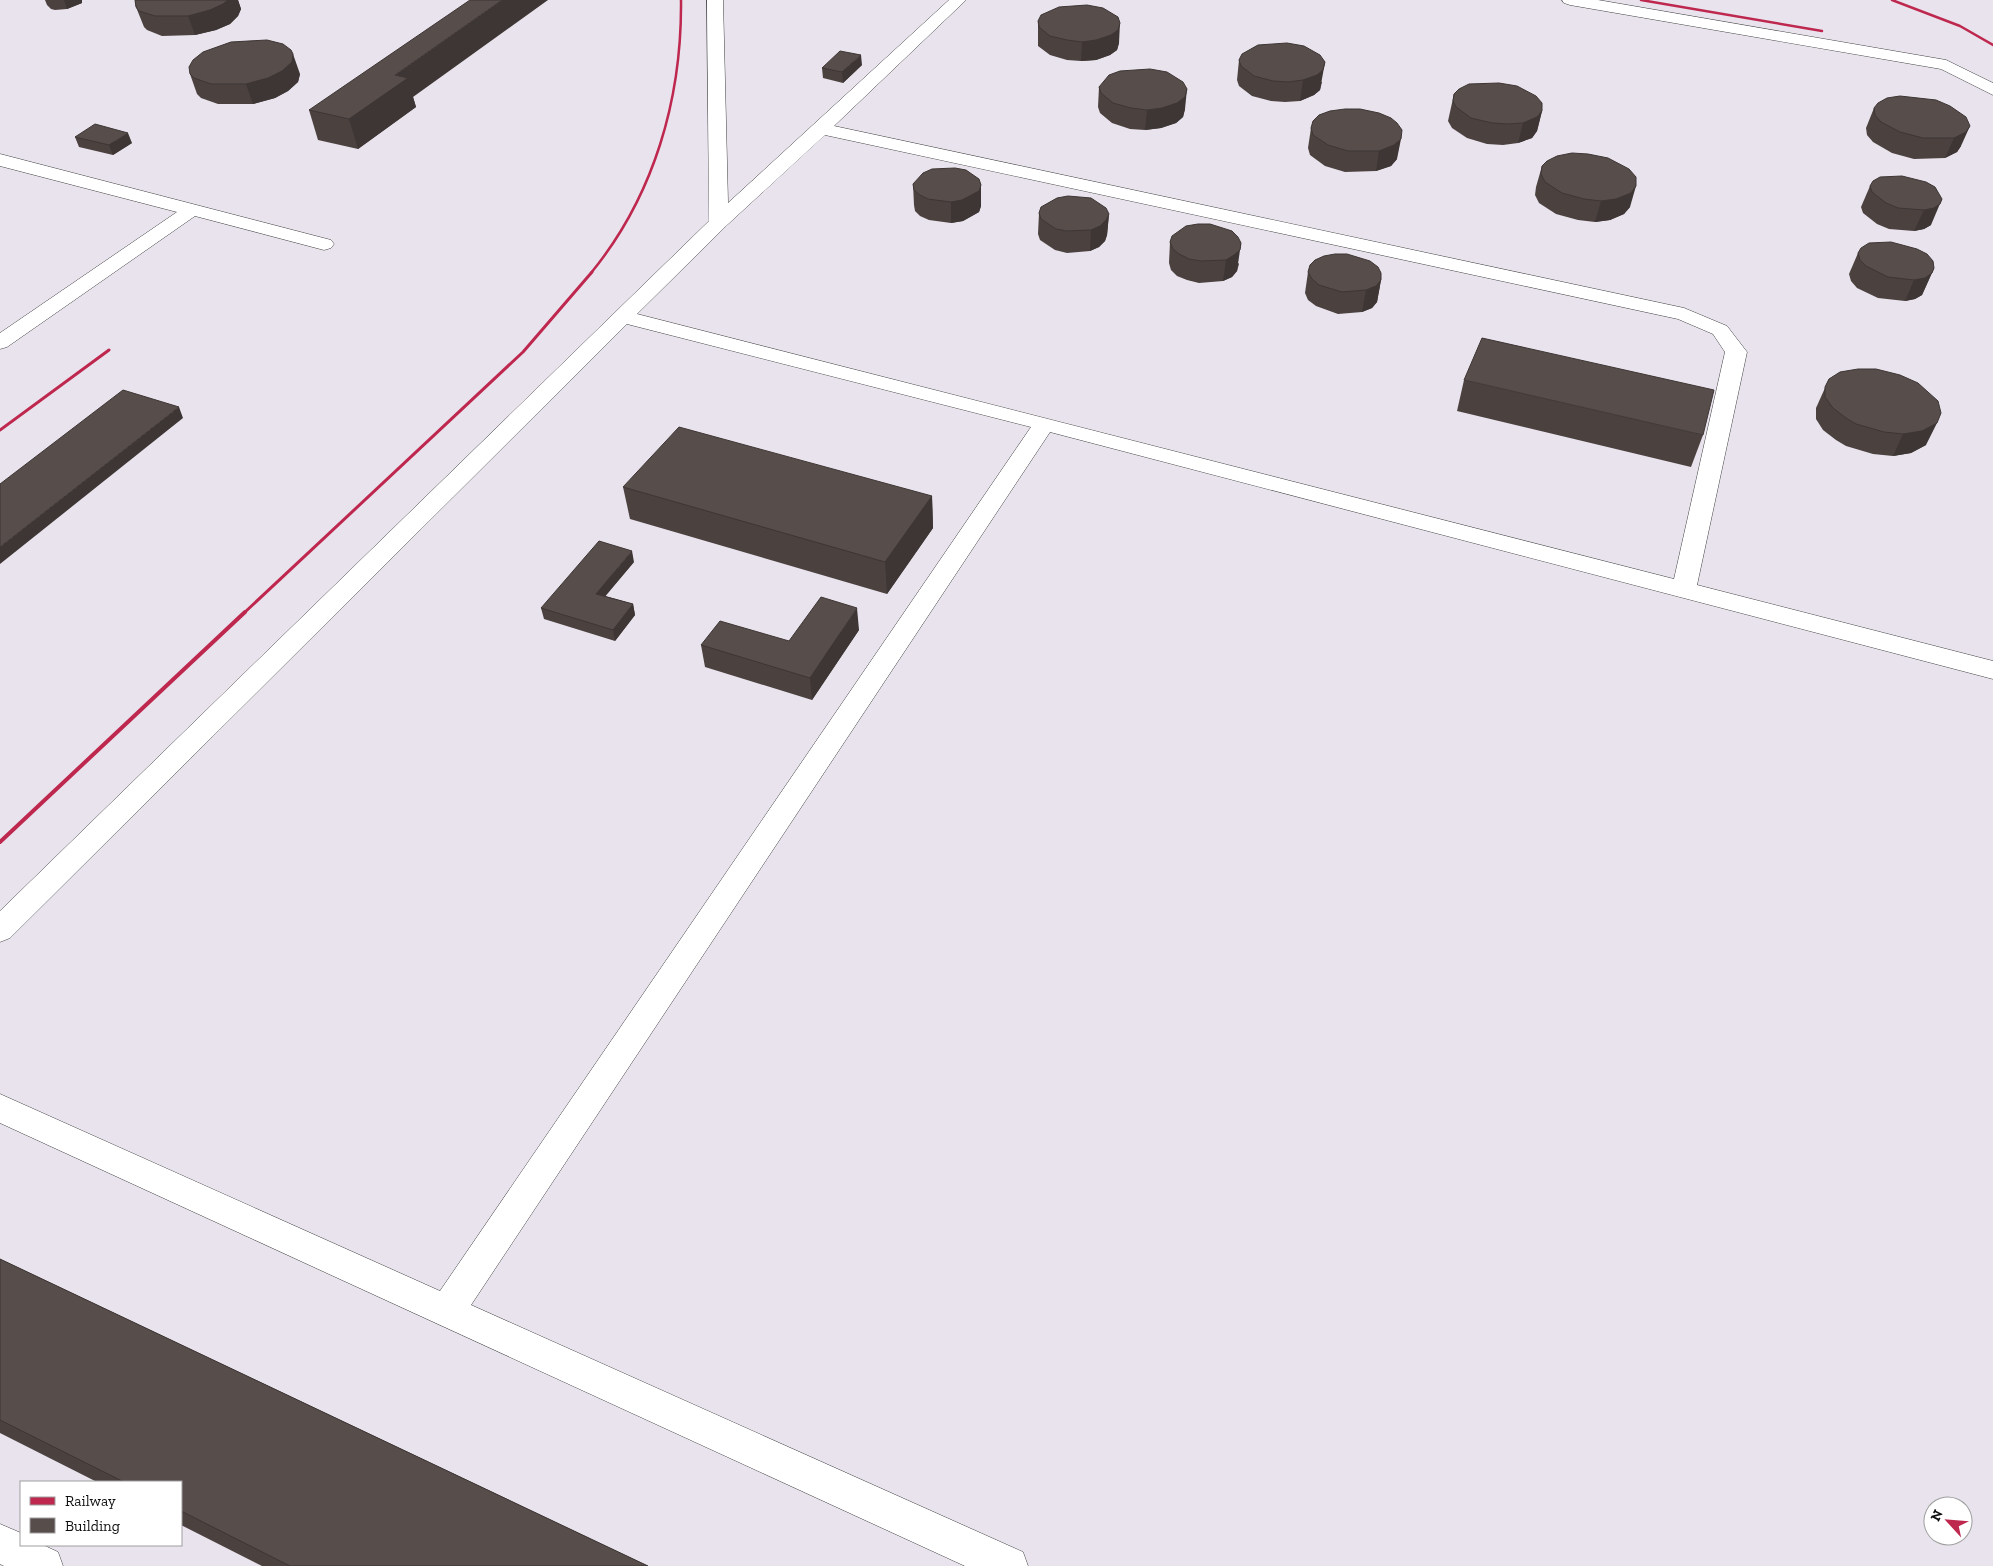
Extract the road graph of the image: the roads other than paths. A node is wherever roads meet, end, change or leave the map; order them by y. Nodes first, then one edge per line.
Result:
1 (715, 0) edge
2 (958, 0) edge
3 (1570, 0) edge
4 (1993, 90) edge
5 (821, 129) junction
6 (3, 164) edge
7 (192, 210) junction
8 (719, 222) junction
9 (324, 244) dead end
10 (623, 318) junction
11 (0, 343) edge
12 (1044, 424) junction
13 (1684, 588) junction
14 (1993, 670) edge
15 (0, 930) edge
16 (0, 1108) edge
17 (447, 1311) junction
18 (0, 1543) edge
19 (44, 1566) edge
20 (1009, 1566) edge

1 - 8 lane
2 - 5 lane
3 - 4 lane
5 - 8 lane
5 - 13 lane
6 - 7 lane
7 - 9 lane
7 - 11 lane
8 - 10 lane
10 - 12 lane
10 - 15 lane
12 - 13 lane
12 - 17 lane
13 - 14 lane
16 - 17 lane
17 - 20 lane
18 - 19 lane

